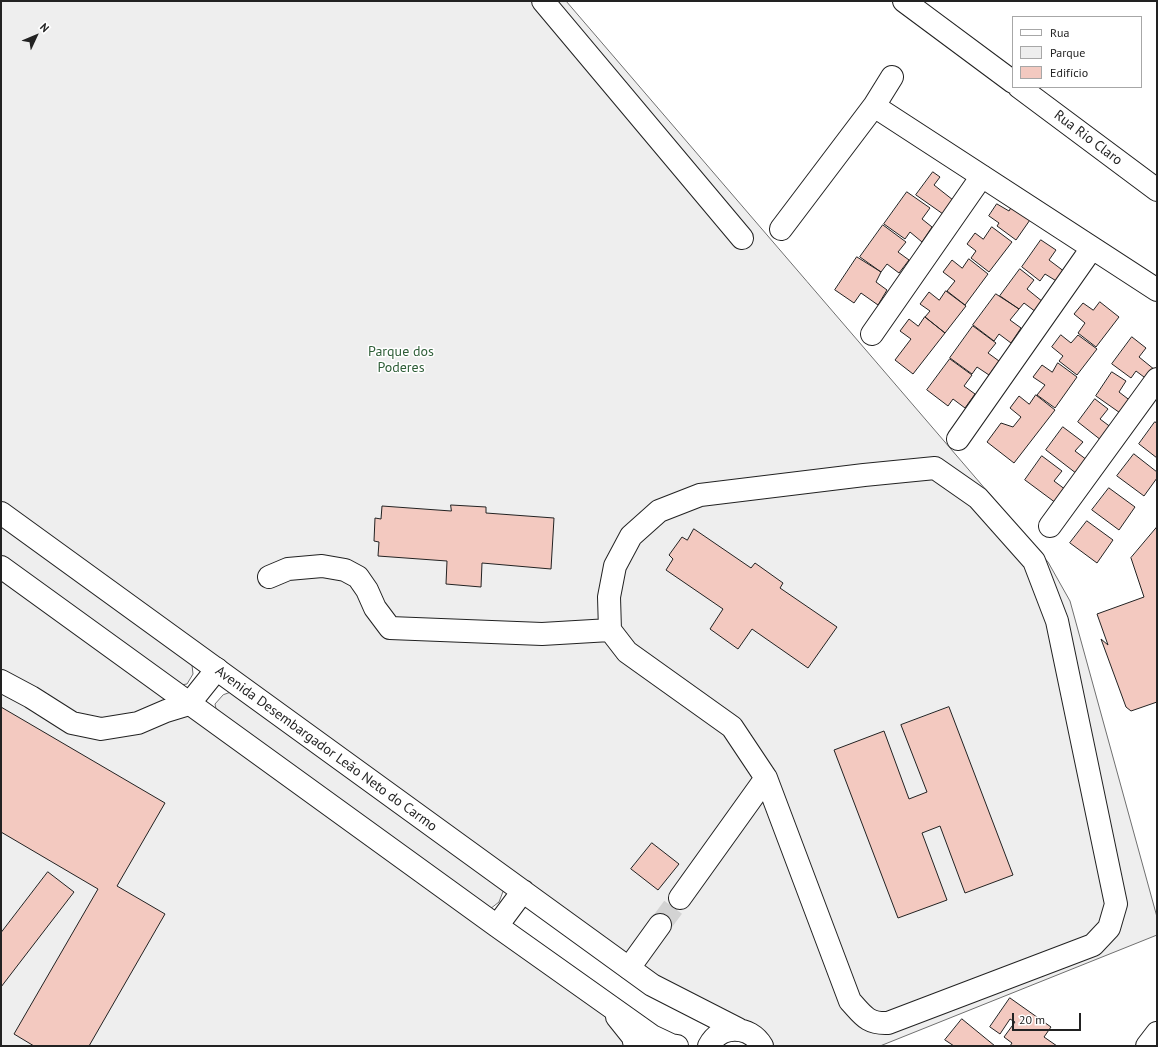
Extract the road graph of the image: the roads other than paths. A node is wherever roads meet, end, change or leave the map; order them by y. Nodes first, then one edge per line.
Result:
1 (543, 1) edge
2 (904, 1) edge
3 (892, 77) dead end
4 (1012, 81) edge
5 (1020, 88) edge
6 (874, 106) junction
7 (982, 176) junction
8 (1157, 190) edge
9 (781, 229) dead end
10 (742, 238) dead end
11 (1092, 248) junction
12 (1157, 290) edge
13 (872, 334) dead end
14 (1157, 379) edge
15 (958, 439) dead end
16 (1, 513) edge
17 (1050, 526) dead end
18 (1, 567) edge
19 (269, 577) dead end
20 (610, 630) junction
21 (217, 669) junction
22 (1, 681) edge
23 (189, 704) junction
24 (766, 778) junction
25 (523, 891) junction
26 (680, 898) tunnel mouth
27 (660, 925) tunnel mouth
28 (497, 926) junction
29 (629, 968) junction
30 (606, 1002) junction
31 (738, 1029) junction
32 (1157, 1033) edge
33 (635, 1046) edge
34 (677, 1046) edge
35 (709, 1046) edge
36 (762, 1046) edge
37 (1148, 1046) edge

1 - 10 main road
2 - 4 main road
3 - 6 main road
5 - 8 main road, Rua Rio Claro
6 - 7 main road
6 - 9 main road
7 - 11 main road
7 - 13 main road
11 - 12 main road
11 - 15 main road
14 - 17 main road
16 - 21 main road, Avenida Desembargador Leão Neto do Carmo
18 - 23 main road
19 - 20 main road
20 - 24 main road
20 - 24 main road
21 - 23 main road
21 - 25 main road, Avenida Desembargador Leão Neto do Carmo
22 - 23 main road
23 - 28 main road
24 - 26 main road
25 - 28 main road
25 - 29 main road, Avenida Desembargador Leão Neto do Carmo
27 - 29 main road
28 - 30 main road
29 - 31 main road, Avenida Desembargador Leão Neto do Carmo
30 - 33 main road
30 - 34 main road
31 - 35 main road
31 - 36 main road, Avenida Desembargador Leão Neto do Carmo
32 - 37 main road

